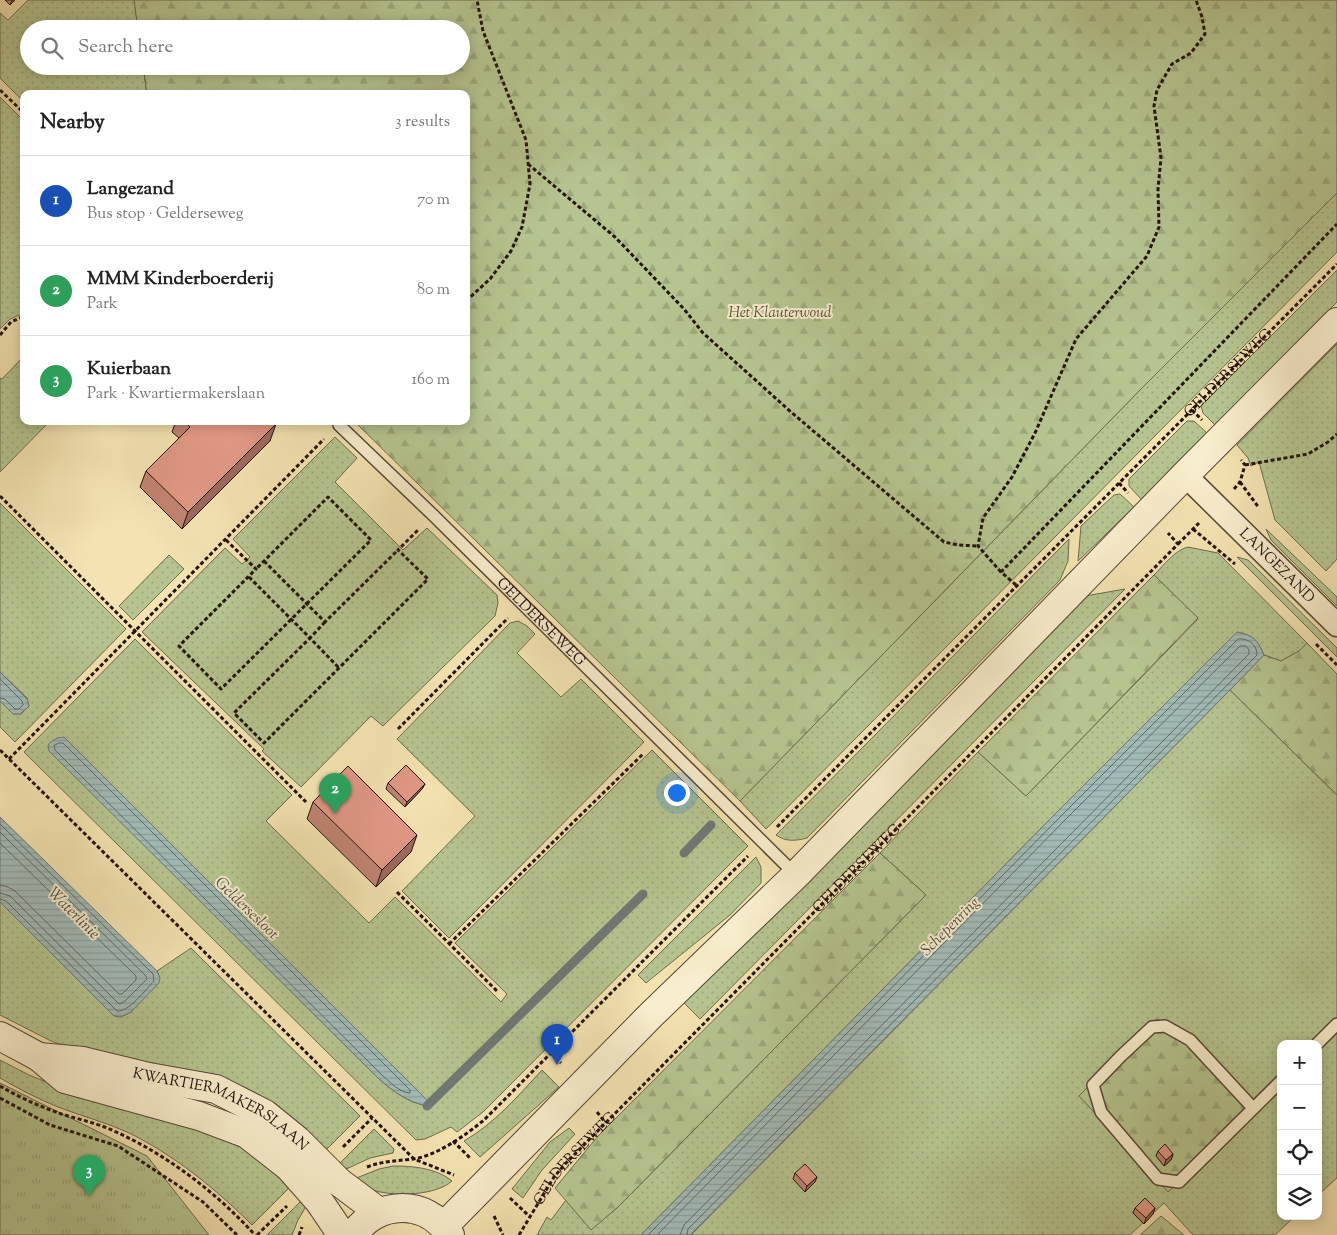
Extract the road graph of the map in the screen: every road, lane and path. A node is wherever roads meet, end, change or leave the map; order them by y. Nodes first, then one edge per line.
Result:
1 (476, 0) edge
2 (1196, 0) edge
3 (0, 90) edge
4 (20, 109) edge
5 (528, 164) junction
6 (1337, 224) edge
7 (1337, 264) edge
8 (470, 298) edge
9 (20, 318) edge
10 (1337, 322) edge
11 (0, 335) edge
12 (339, 425) joint
13 (1337, 434) edge
14 (1245, 466) dead end
15 (1185, 475) junction
16 (1118, 483) junction
17 (0, 496) edge
18 (1149, 514) junction
19 (433, 515) junction
20 (226, 540) junction
21 (978, 546) junction
22 (398, 550) junction
23 (264, 561) junction
24 (256, 569) junction
25 (1001, 572) junction
26 (249, 577) junction
27 (1016, 585) junction
28 (523, 603) junction
29 (306, 604) junction
30 (291, 619) junction
31 (325, 622) junction
32 (1337, 625) edge
33 (134, 631) junction
34 (310, 638) junction
35 (339, 668) junction
36 (398, 729) dead end
37 (659, 738) junction
38 (0, 750) edge
39 (9, 759) junction
40 (306, 802) dead end
41 (762, 842) junction
42 (796, 875) junction
43 (396, 892) dead end
44 (449, 944) junction
45 (498, 992) dead end
46 (1337, 1024) edge
47 (0, 1036) edge
48 (1321, 1040) edge
49 (551, 1053) junction
50 (39, 1057) junction
51 (562, 1063) dead end
52 (1277, 1084) edge
53 (0, 1086) edge
54 (0, 1098) edge
55 (1253, 1108) junction
56 (597, 1112) dead end
57 (605, 1122) junction
58 (414, 1159) junction
59 (339, 1182) junction
60 (479, 1192) junction
61 (319, 1201) junction
62 (379, 1212) junction
63 (447, 1230) edge
64 (237, 1235) edge
65 (255, 1235) edge
66 (299, 1235) edge
67 (342, 1235) edge
68 (353, 1235) edge
69 (503, 1235) edge
70 (519, 1235) edge

1 - 5 path
2 - 21 path
3 - 4 path
5 - 8 path
5 - 21 path
6 - 25 path
7 - 16 path, GELDERSEWEG
9 - 11 path
10 - 15 street
12 - 19 lane, GELDERSEWEG
12 - 20 path
13 - 14 path
15 - 18 street
15 - 32 street, LANGEZAND
16 - 18 path, GELDERSEWEG
16 - 27 path, GELDERSEWEG
17 - 33 path
18 - 42 street
18 - 57 path, GELDERSEWEG
19 - 22 path
19 - 28 lane, GELDERSEWEG
20 - 24 path
20 - 33 path
21 - 25 path
22 - 31 path
22 - 35 path
23 - 24 path
23 - 29 path
23 - 29 path
24 - 26 path
25 - 27 path
26 - 30 path
26 - 30 path
27 - 41 path, GELDERSEWEG
28 - 36 path
28 - 37 lane, GELDERSEWEG
29 - 30 path
29 - 31 path
30 - 34 path
31 - 34 path
33 - 39 path
33 - 40 path
34 - 35 path
34 - 35 path
37 - 41 lane, GELDERSEWEG
37 - 44 path
38 - 39 path
39 - 58 path
41 - 42 lane, GELDERSEWEG
41 - 49 path, GELDERSEWEG
42 - 60 street
43 - 44 path
44 - 45 path
46 - 48 lane
47 - 50 street, KWARTIERMAKERSLAAN
49 - 51 path
49 - 58 path, GELDERSEWEG
50 - 59 street, KWARTIERMAKERSLAAN
50 - 61 street, KWARTIERMAKERSLAAN
52 - 55 lane
53 - 65 path
54 - 64 path
55 - 55 lane
56 - 57 path
57 - 70 path, GELDERSEWEG
58 - 59 path, GELDERSEWEG
58 - 60 path
59 - 62 street, KWARTIERMAKERSLAAN
60 - 63 street
60 - 69 path
61 - 66 path
61 - 67 street, KWARTIERMAKERSLAAN
62 - 63 street
62 - 68 street

